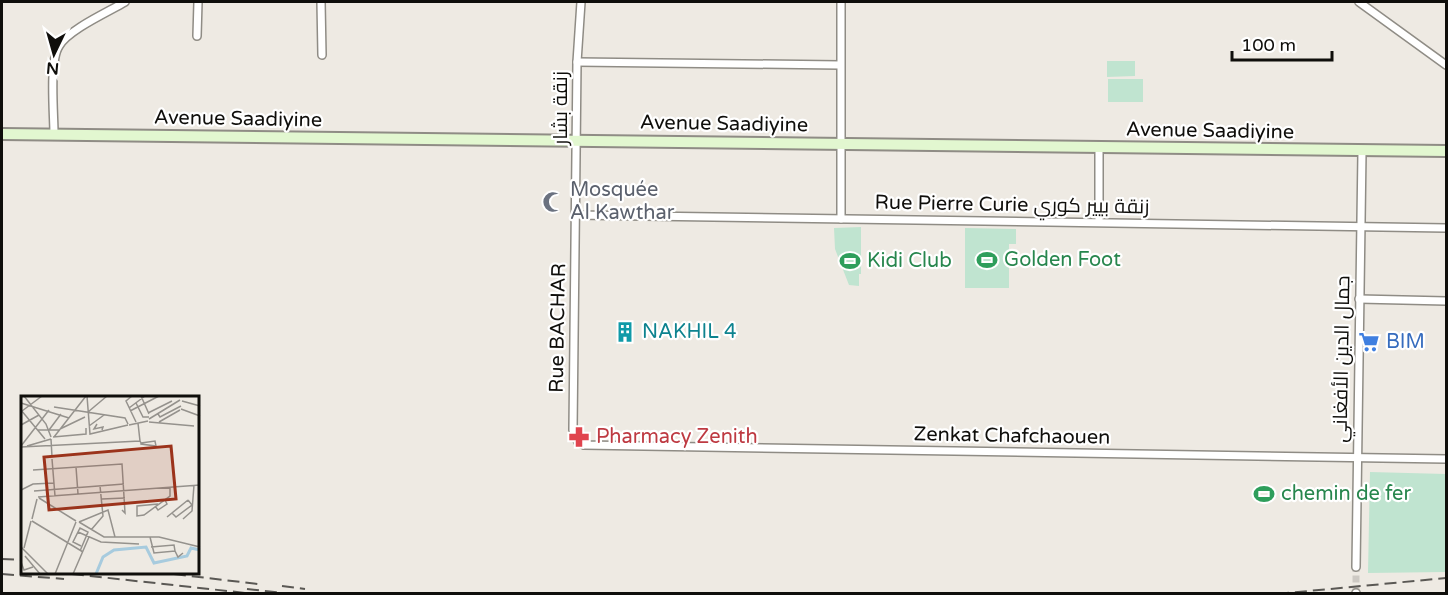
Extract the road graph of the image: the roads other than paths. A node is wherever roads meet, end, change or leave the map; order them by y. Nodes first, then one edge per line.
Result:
1 (125, 2) edge
2 (198, 2) edge
3 (321, 2) edge
4 (581, 2) edge
5 (841, 2) edge
6 (1359, 2) edge
7 (197, 36) dead end
8 (322, 55) dead end
9 (577, 62) junction
10 (840, 65) junction
11 (1446, 65) edge
12 (2, 134) edge
13 (54, 134) junction
14 (577, 140) junction
15 (840, 144) junction
16 (1099, 147) junction
17 (1446, 151) edge
18 (1362, 152) junction
19 (576, 214) junction
20 (841, 219) junction
21 (1099, 222) junction
22 (1361, 227) junction
23 (1446, 228) edge
24 (1359, 299) junction
25 (1446, 301) edge
26 (578, 442) joint
27 (1358, 457) junction
28 (1446, 459) edge
29 (1356, 567) tunnel mouth

1 - 13 street
2 - 7 street
3 - 8 street
4 - 9 street, زنقة بشار
5 - 10 street
6 - 11 street
9 - 10 street
9 - 14 street, زنقة بشار
10 - 15 street
12 - 13 main road, Avenue Saadiyine
13 - 14 main road, Avenue Saadiyine
14 - 15 main road, Avenue Saadiyine
14 - 19 street, زنقة بشار
15 - 16 main road, Avenue Saadiyine
15 - 20 street
16 - 18 main road, Avenue Saadiyine
16 - 21 street
17 - 18 main road, Avenue Saadiyine
18 - 22 street, جمال الدين الأفغاني
19 - 20 street, Rue Pierre Curie زنقة بيير كوري
19 - 26 street, Rue BACHAR
20 - 21 street, Rue Pierre Curie زنقة بيير كوري
21 - 22 street, Rue Pierre Curie زنقة بيير كوري
22 - 23 street, Rue Pierre Curie زنقة بيير كوري
22 - 24 street, جمال الدين الأفغاني
24 - 25 street
24 - 27 street, جمال الدين الأفغاني
26 - 27 street, Zenkat Chafchaouen
27 - 28 street, Zenkat Chafchaouen
27 - 29 street, جمال الدين الأفغاني

